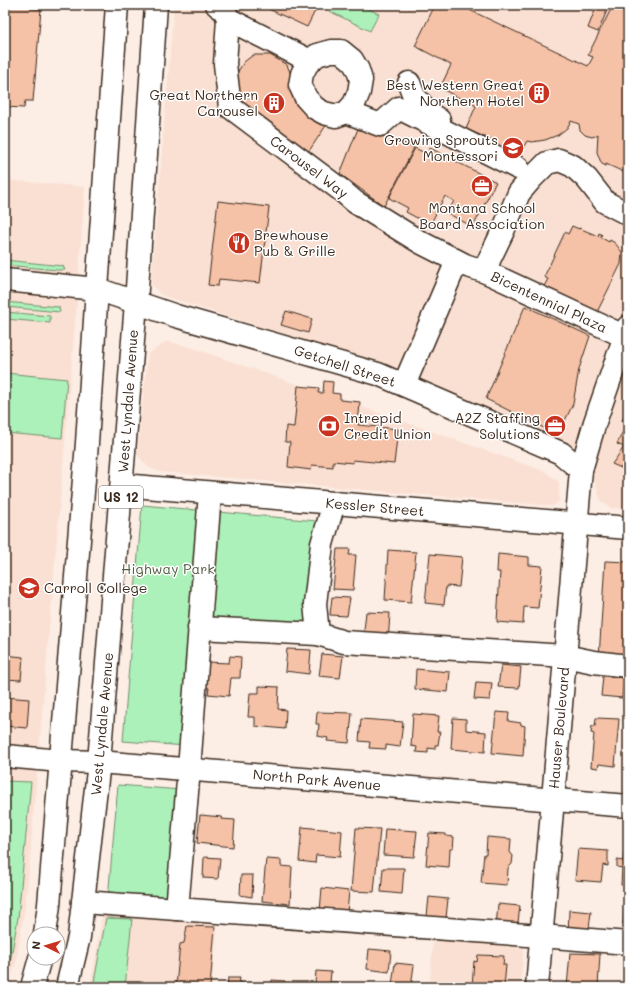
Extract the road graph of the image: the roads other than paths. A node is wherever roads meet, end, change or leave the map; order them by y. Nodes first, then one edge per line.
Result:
1 (117, 5) edge
2 (156, 5) edge
3 (222, 12) edge
4 (310, 61) junction
5 (347, 112) junction
6 (518, 168) dead end
7 (628, 214) edge
8 (457, 261) junction
9 (486, 272) junction
10 (5, 280) edge
11 (97, 289) junction
12 (136, 302) junction
13 (627, 334) edge
14 (404, 385) junction
15 (581, 470) junction
16 (122, 486) junction
17 (210, 493) junction
18 (334, 503) junction
19 (576, 523) junction
20 (628, 528) edge
21 (200, 628) junction
22 (318, 634) junction
23 (565, 656) junction
24 (628, 666) edge
25 (5, 756) edge
26 (61, 761) junction
27 (100, 762) junction
28 (189, 769) junction
29 (552, 800) junction
30 (628, 806) edge
31 (83, 902) junction
32 (177, 909) junction
33 (46, 926) edge
34 (541, 936) junction
35 (628, 944) edge
36 (38, 966) edge
37 (32, 987) edge
38 (67, 987) edge
39 (537, 987) edge

1 - 11 main road, US 12
2 - 12 main road, West Lyndale Avenue / US 12
3 - 4 main road
3 - 8 main road, Carousel Way
4 - 5 main road
4 - 5 main road
5 - 6 main road
7 - 9 main road, Bicentennial Plaza
8 - 9 main road, Carousel Way
8 - 14 main road
9 - 13 main road, Bicentennial Plaza
10 - 11 main road, Getchell Street
11 - 12 main road, Getchell Street
11 - 26 main road, US 12
12 - 14 main road, Getchell Street
12 - 16 main road, West Lyndale Avenue / US 12
13 - 15 main road, Hauser Boulevard
14 - 15 main road, Getchell Street
15 - 19 main road, Hauser Boulevard
16 - 17 main road, Kessler Street
16 - 27 main road, West Lyndale Avenue / US 12
17 - 18 main road, Kessler Street
17 - 21 main road
18 - 19 main road, Kessler Street
18 - 22 main road
19 - 20 main road, Kessler Street
19 - 23 main road, Hauser Boulevard
21 - 22 main road
21 - 28 main road
22 - 23 main road
23 - 24 main road
23 - 29 main road, Hauser Boulevard
25 - 26 main road, North Park Avenue
26 - 27 main road, North Park Avenue
26 - 33 main road, US 12
27 - 28 main road, North Park Avenue
27 - 31 main road, West Lyndale Avenue / US 12
28 - 29 main road, North Park Avenue
28 - 32 main road
29 - 30 main road, North Park Avenue
29 - 34 main road, Hauser Boulevard
31 - 32 main road
31 - 38 main road, West Lyndale Avenue / US 12
32 - 34 main road
34 - 35 main road
34 - 39 main road, Hauser Boulevard
36 - 37 main road

